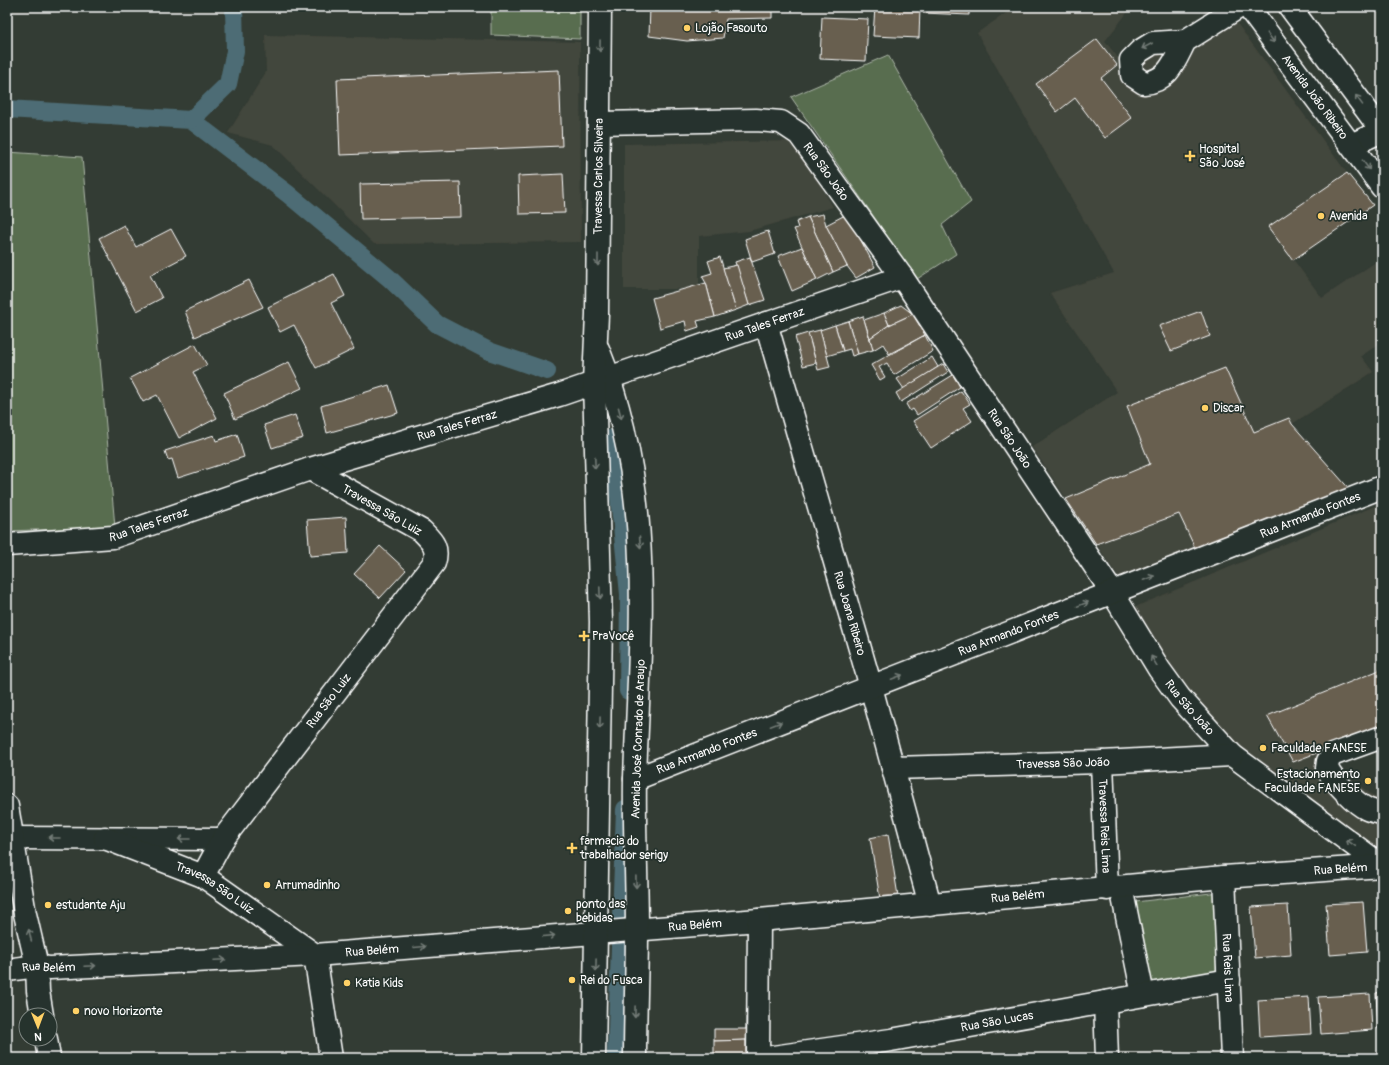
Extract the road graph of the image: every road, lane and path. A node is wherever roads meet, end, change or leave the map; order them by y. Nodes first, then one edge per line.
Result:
1 (600, 7) edge
2 (1239, 7) edge
3 (1248, 7) edge
4 (1290, 7) edge
5 (1185, 41) dead end
6 (599, 122) junction
7 (1382, 131) edge
8 (1351, 145) junction
9 (1382, 187) edge
10 (902, 277) junction
11 (766, 323) junction
12 (601, 379) junction
13 (310, 469) junction
14 (1382, 487) edge
15 (7, 545) edge
16 (434, 563) joint
17 (1112, 592) junction
18 (871, 687) junction
19 (1382, 737) edge
20 (1232, 755) junction
21 (1102, 762) junction
22 (893, 768) junction
23 (635, 780) junction
24 (7, 806) edge
25 (1382, 813) edge
26 (10, 838) edge
27 (105, 838) junction
28 (223, 839) junction
29 (1382, 866) edge
30 (203, 876) junction
31 (1224, 877) junction
32 (1114, 888) junction
33 (930, 905) junction
34 (759, 920) junction
35 (634, 930) junction
36 (600, 932) junction
37 (315, 955) junction
38 (37, 966) junction
39 (7, 970) edge
40 (1229, 980) junction
41 (1143, 995) junction
42 (1105, 1002) junction
43 (41, 1007) edge
44 (47, 1047) edge
45 (889, 1049) edge
46 (49, 1058) edge
47 (331, 1058) edge
48 (594, 1058) edge
49 (634, 1058) edge
50 (758, 1058) edge
51 (766, 1058) edge
52 (1107, 1058) edge
53 (1232, 1058) edge

1 -> 6 street, Travessa Carlos Silveira
2 - 5 street
3 -> 8 street, Avenida João Ribeiro
7 -> 4 street
6 - 10 street, Rua São João
6 -> 12 street, Travessa Carlos Silveira
7 - 8 street
8 -> 9 street, Avenida João Ribeiro
10 - 11 street, Rua Tales Ferraz
10 - 17 street, Rua São João
11 - 12 street, Rua Tales Ferraz
11 - 18 street, Rua Joana Ribeiro
12 - 13 street, Rua Tales Ferraz
12 -> 23 street, Avenida José Conrado de Araujo
12 -> 36 street
13 - 15 street, Rua Tales Ferraz
13 - 16 street, Travessa São Luiz
17 -> 14 street, Rua Armando Fontes
16 - 28 street, Rua São Luiz
18 -> 17 street, Rua Armando Fontes
20 -> 17 street, Rua São João
18 - 22 street, Rua Joana Ribeiro
23 -> 18 street, Rua Armando Fontes
19 - 25 street
20 - 21 street, Travessa São João
29 -> 20 street, Rua São João
21 - 22 street, Travessa São João
21 - 32 street, Travessa Reis Lima
22 - 33 street, Rua Joana Ribeiro
23 -> 35 street, Avenida José Conrado de Araujo
24 - 26 street
27 -> 26 street
38 -> 26 street
28 -> 27 street
27 - 30 street, Travessa São Luiz
28 - 30 street, Rua São Luiz
29 - 31 street, Rua Belém
30 - 37 street, Travessa São Luiz
31 - 32 street, Rua Belém
31 - 40 street, Rua Reis Lima
32 - 33 street, Rua Belém
32 - 41 street, Travessa Reis Lima
33 - 34 street, Rua Belém
34 - 35 street, Rua Belém
34 - 50 street
35 - 36 street, Rua Belém
35 -> 49 street, Avenida José Conrado de Araujo
37 -> 36 street, Rua Belém
36 -> 48 street
38 -> 37 street, Rua Belém
37 - 47 street
38 - 39 street, Rua Belém
38 - 43 street
40 - 41 street, Rua São Lucas
40 - 53 street, Rua Reis Lima
41 - 42 street, Rua São Lucas
42 - 45 street, Rua São Lucas
42 - 52 street
44 - 46 street
45 - 51 street, Rua São Lucas

